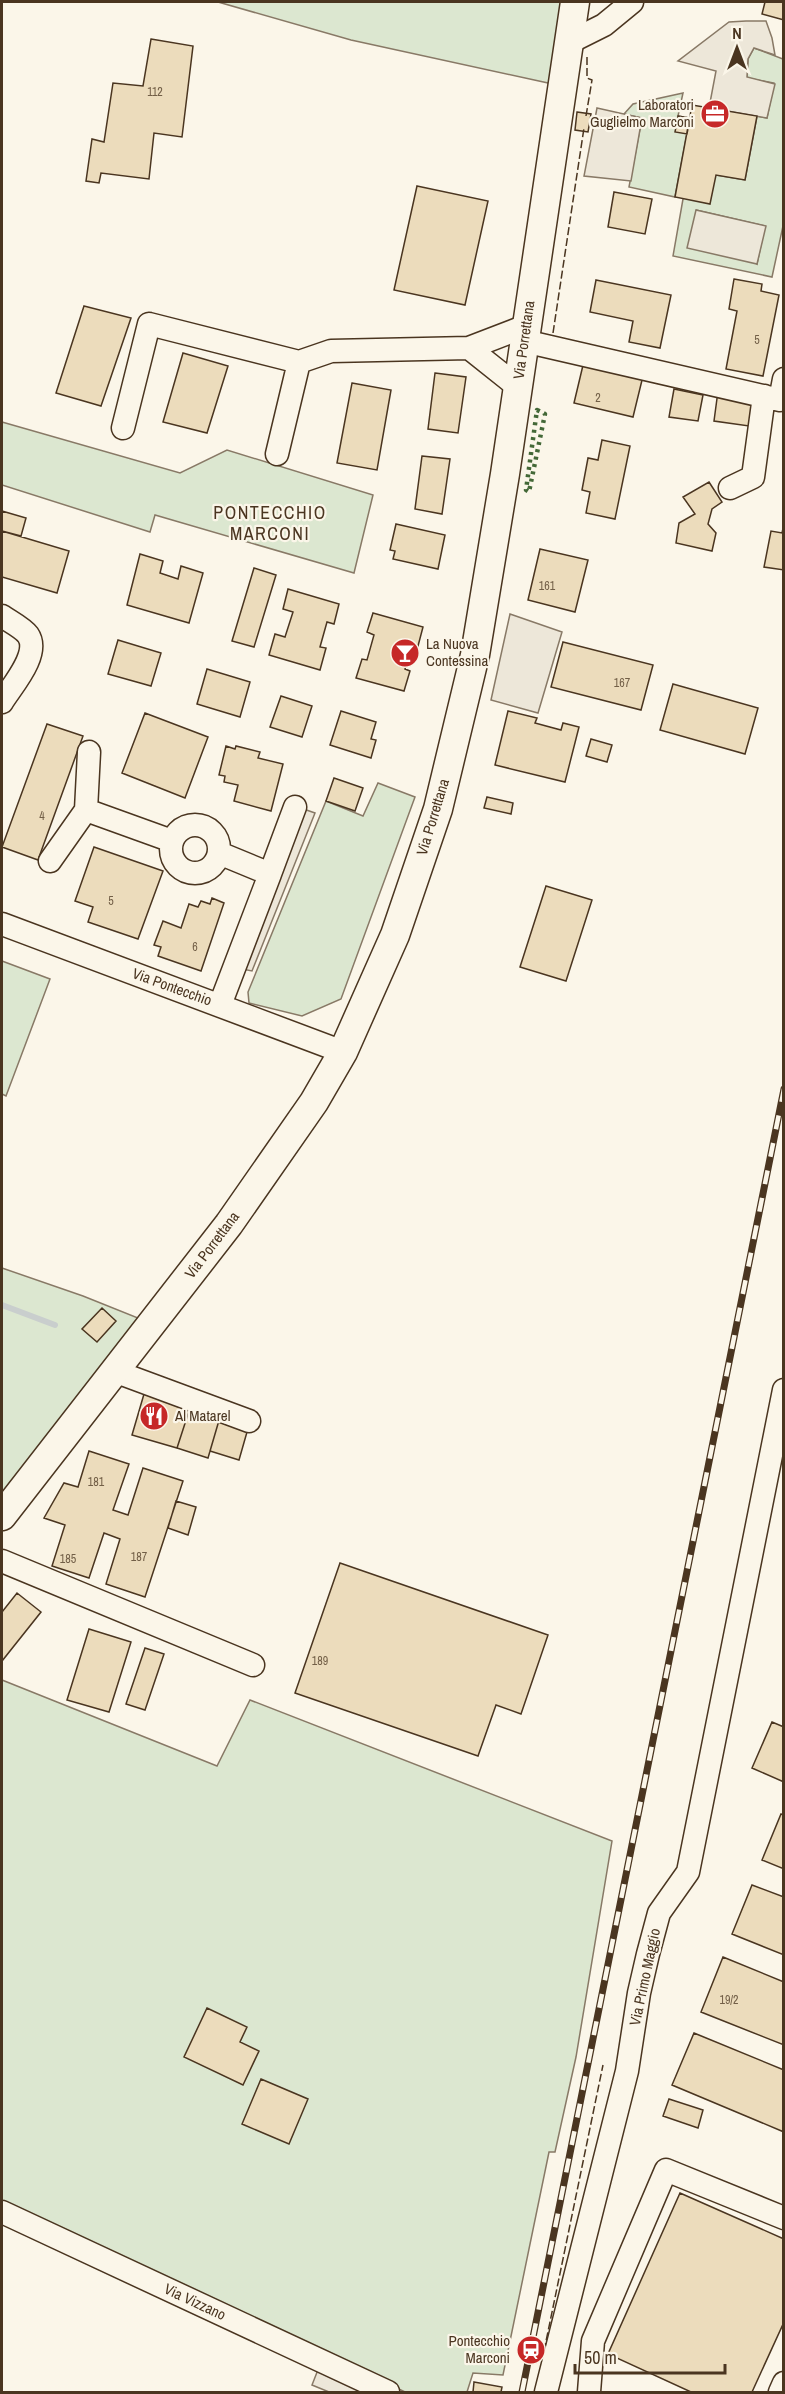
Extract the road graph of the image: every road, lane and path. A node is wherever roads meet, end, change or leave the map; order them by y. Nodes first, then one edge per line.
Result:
1 (575, 2) edge
2 (632, 2) edge
3 (568, 43) junction
4 (525, 334) junction
5 (469, 348) junction
6 (299, 362) junction
7 (518, 387) junction
8 (778, 392) edge
9 (123, 428) dead end
10 (277, 454) dead end
11 (730, 488) dead end
12 (2, 616) edge
13 (2, 702) edge
14 (89, 752) dead end
15 (295, 807) dead end
16 (86, 810) junction
17 (172, 841) junction
18 (219, 853) junction
19 (50, 861) dead end
20 (270, 874) junction
21 (2, 924) edge
22 (220, 1005) junction
23 (343, 1052) junction
24 (114, 1371) junction
25 (783, 1390) edge
26 (249, 1421) dead end
27 (2, 1516) edge
28 (2, 1561) edge
29 (253, 1665) dead end
30 (2, 2212) edge
31 (783, 2218) edge
32 (783, 2383) edge
33 (388, 2392) edge
34 (546, 2392) edge
35 (589, 2392) edge
36 (780, 2392) edge

1 - 3 main road, Via Porrettana
2 - 3 street
3 - 4 main road, Via Porrettana
4 - 5 street
4 - 7 main road, Via Porrettana
4 - 8 street
5 - 6 street
5 - 7 street
6 - 9 street
6 - 10 street
7 - 23 main road, Via Porrettana
8 - 11 street
12 - 13 street
14 - 16 street
15 - 20 street
16 - 17 street
16 - 19 street
17 - 18 street
17 - 18 street
18 - 20 street
20 - 22 street
21 - 22 street, Via Pontecchio
22 - 23 street, Via Pontecchio
23 - 24 main road, Via Porrettana
24 - 26 street
24 - 27 main road, Via Porrettana
25 - 34 street, Via Primo Maggio
28 - 29 street
30 - 33 street, Via Vizzano
31 - 35 street
32 - 36 street

